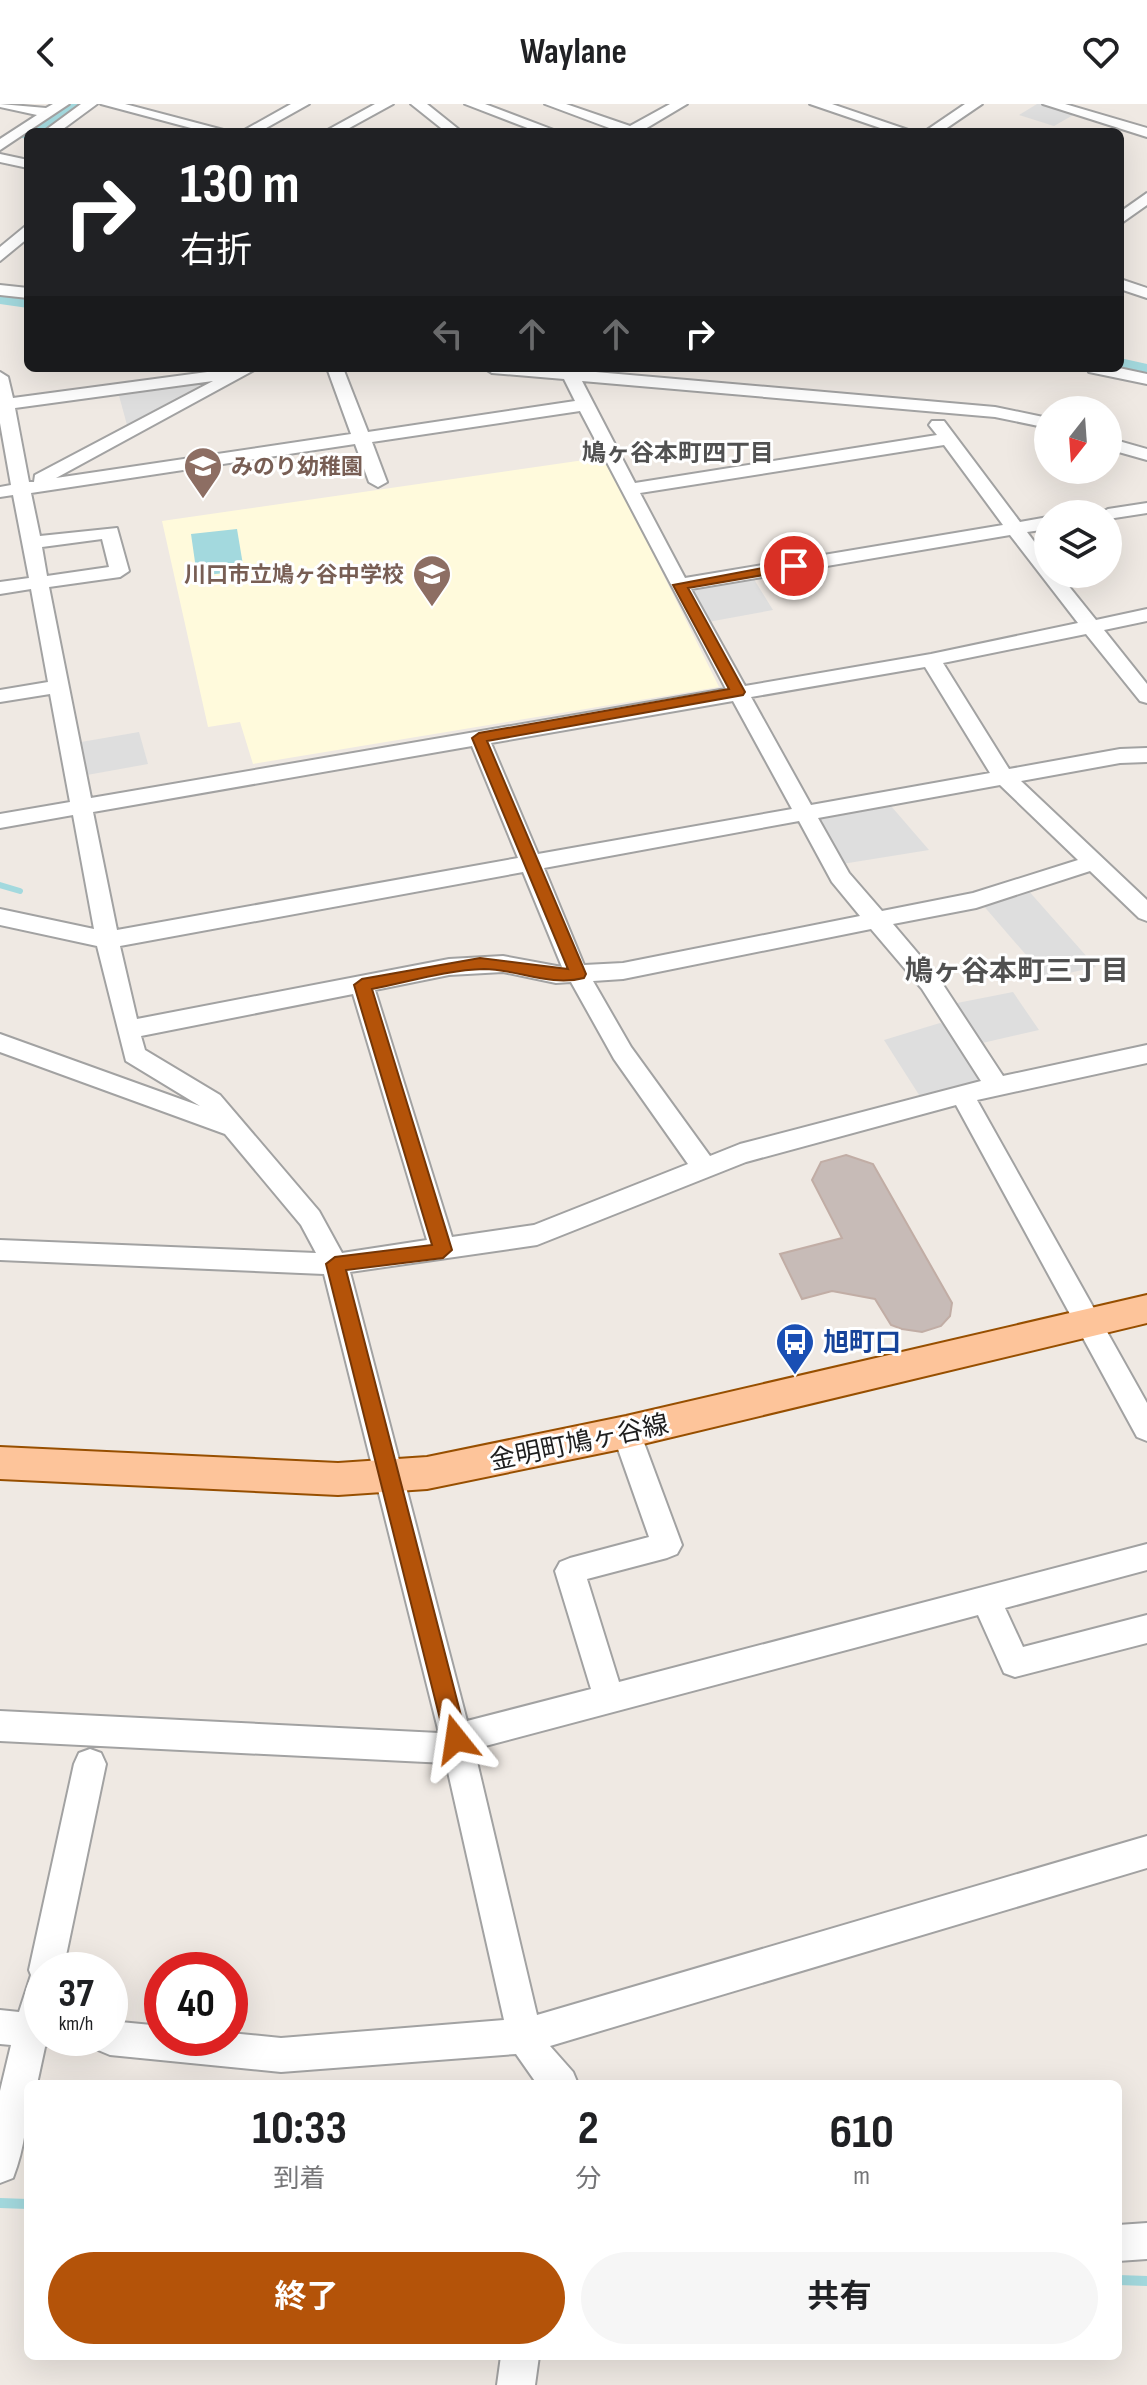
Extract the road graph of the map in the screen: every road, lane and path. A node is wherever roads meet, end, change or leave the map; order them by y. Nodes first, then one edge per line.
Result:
1 (5, 104) edge
2 (90, 104) edge
3 (108, 104) edge
4 (386, 104) edge
5 (418, 104) edge
6 (472, 104) edge
7 (552, 104) edge
8 (680, 104) edge
9 (817, 104) edge
10 (975, 104) edge
11 (1050, 104) edge
12 (266, 106) dead end
13 (295, 107) edge
14 (496, 107) edge
15 (55, 108) edge
16 (167, 116) junction
17 (26, 128) edge
18 (55, 128) edge
19 (151, 128) edge
20 (210, 128) edge
21 (256, 128) edge
22 (339, 128) edge
23 (450, 128) edge
24 (543, 128) edge
25 (632, 128) edge
26 (637, 128) edge
27 (894, 128) edge
28 (937, 128) edge
29 (24, 129) edge
30 (1147, 133) edge
31 (0, 146) edge
32 (24, 149) edge
33 (3, 161) edge
34 (24, 164) edge
35 (1124, 200) edge
36 (1144, 204) edge
37 (1124, 216) edge
38 (24, 233) edge
39 (0, 256) edge
40 (1124, 285) edge
41 (0, 290) edge
42 (24, 293) edge
43 (1147, 293) edge
44 (0, 305) edge
45 (24, 308) edge
46 (1124, 358) edge
47 (1147, 363) edge
48 (231, 372) edge
49 (241, 372) edge
50 (337, 372) edge
51 (537, 372) edge
52 (1114, 372) edge
53 (570, 375) junction
54 (0, 377) edge
55 (1147, 379) edge
56 (4, 404) edge
57 (585, 405) junction
58 (923, 406) junction
59 (1034, 420) edge
60 (362, 437) junction
61 (948, 439) junction
62 (1122, 447) edge
63 (1147, 455) edge
64 (378, 482) dead end
65 (22, 489) junction
66 (630, 489) junction
67 (0, 492) edge
68 (1147, 508) edge
69 (1122, 512) edge
70 (1034, 525) edge
71 (1014, 529) junction
72 (33, 543) junction
73 (1034, 555) edge
74 (42, 582) junction
75 (679, 585) junction
76 (0, 588) edge
77 (1060, 588) edge
78 (1147, 615) edge
79 (1091, 629) junction
80 (931, 660) junction
81 (59, 686) junction
82 (738, 692) junction
83 (0, 696) edge
84 (1147, 697) edge
85 (479, 738) junction
86 (1147, 755) edge
87 (1003, 776) junction
88 (82, 806) junction
89 (806, 815) junction
90 (0, 821) edge
91 (1094, 862) junction
92 (529, 864) junction
93 (1136, 890) edge
94 (1147, 913) edge
95 (0, 917) edge
96 (877, 921) junction
97 (107, 940) junction
98 (578, 974) junction
99 (362, 985) junction
100 (127, 1030) junction
101 (0, 1043) edge
102 (1147, 1054) edge
103 (997, 1086) junction
104 (962, 1094) junction
105 (231, 1127) junction
106 (704, 1167) junction
107 (0, 1250) edge
108 (443, 1250) junction
109 (335, 1264) junction
110 (1147, 1309) edge
111 (1089, 1322) junction
112 (1147, 1429) edge
113 (626, 1432) junction
114 (0, 1463) edge
115 (388, 1477) junction
116 (1147, 1557) edge
117 (985, 1598) junction
118 (1147, 1629) edge
119 (608, 1696) junction
120 (0, 1726) edge
121 (456, 1744) junction
122 (90, 1764) dead end
123 (1147, 1852) edge
124 (50, 1952) edge
125 (24, 2034) edge
126 (525, 2036) junction
127 (128, 2040) edge
128 (557, 2080) edge
129 (0, 2165) edge
130 (1147, 2241) edge
131 (1122, 2243) edge
132 (519, 2360) edge
133 (516, 2385) edge

1 - 15 street
2 - 18 street
3 - 16 street
4 - 22 street
5 - 23 street
6 - 14 street
7 - 25 street
8 - 26 street
9 - 27 street
10 - 28 street
11 - 30 street
12 - 13 street
13 - 21 street
14 - 24 street
15 - 17 street
16 - 19 street
16 - 20 street
29 - 31 street
32 - 33 street
33 - 34 street
35 - 36 street
36 - 37 street
38 - 39 street
40 - 43 street
41 - 42 street
44 - 45 street
46 - 47 street
48 - 56 street
49 - 65 street
50 - 60 street
51 - 53 street
52 - 55 street
53 - 57 street
53 - 58 street
54 - 56 street
56 - 65 street
57 - 60 street
57 - 66 street
58 - 59 street
58 - 61 street
60 - 64 street
60 - 65 street
61 - 66 street
61 - 71 street
62 - 63 street
65 - 67 street
65 - 72 street
66 - 75 street
68 - 69 street
70 - 71 street
71 - 73 street
71 - 75 street
72 - 74 street
72 - 74 street
74 - 76 street
74 - 81 street
75 - 82 street
77 - 79 street
78 - 79 street
79 - 80 street
79 - 84 street
80 - 82 street
80 - 87 street
81 - 83 street
81 - 88 street
82 - 85 street
82 - 89 street
85 - 88 street
85 - 92 street
86 - 87 street
87 - 89 street
87 - 91 street
88 - 90 street
88 - 97 street
89 - 92 street
89 - 96 street
91 - 93 street
91 - 96 street
92 - 97 street
92 - 98 street
93 - 94 street
95 - 97 street
96 - 98 street
96 - 103 street
97 - 100 street
98 - 99 street
98 - 106 street
99 - 100 street
99 - 108 street
100 - 105 street
101 - 105 street
102 - 103 street
103 - 104 street
104 - 106 street
104 - 111 street
105 - 109 street
106 - 108 street
107 - 109 street
108 - 109 street
109 - 115 street
110 - 111 main road, 金明町鳩ヶ谷線
111 - 112 street
111 - 113 main road, 金明町鳩ヶ谷線
113 - 115 main road, 金明町鳩ヶ谷線
113 - 119 street
114 - 115 main road, 金明町鳩ヶ谷線
115 - 121 street
116 - 117 street
117 - 118 street
117 - 119 street
119 - 121 street
120 - 121 street
121 - 126 street
122 - 124 street
123 - 126 street
125 - 129 street
126 - 127 street
126 - 128 street
130 - 131 street
132 - 133 street

